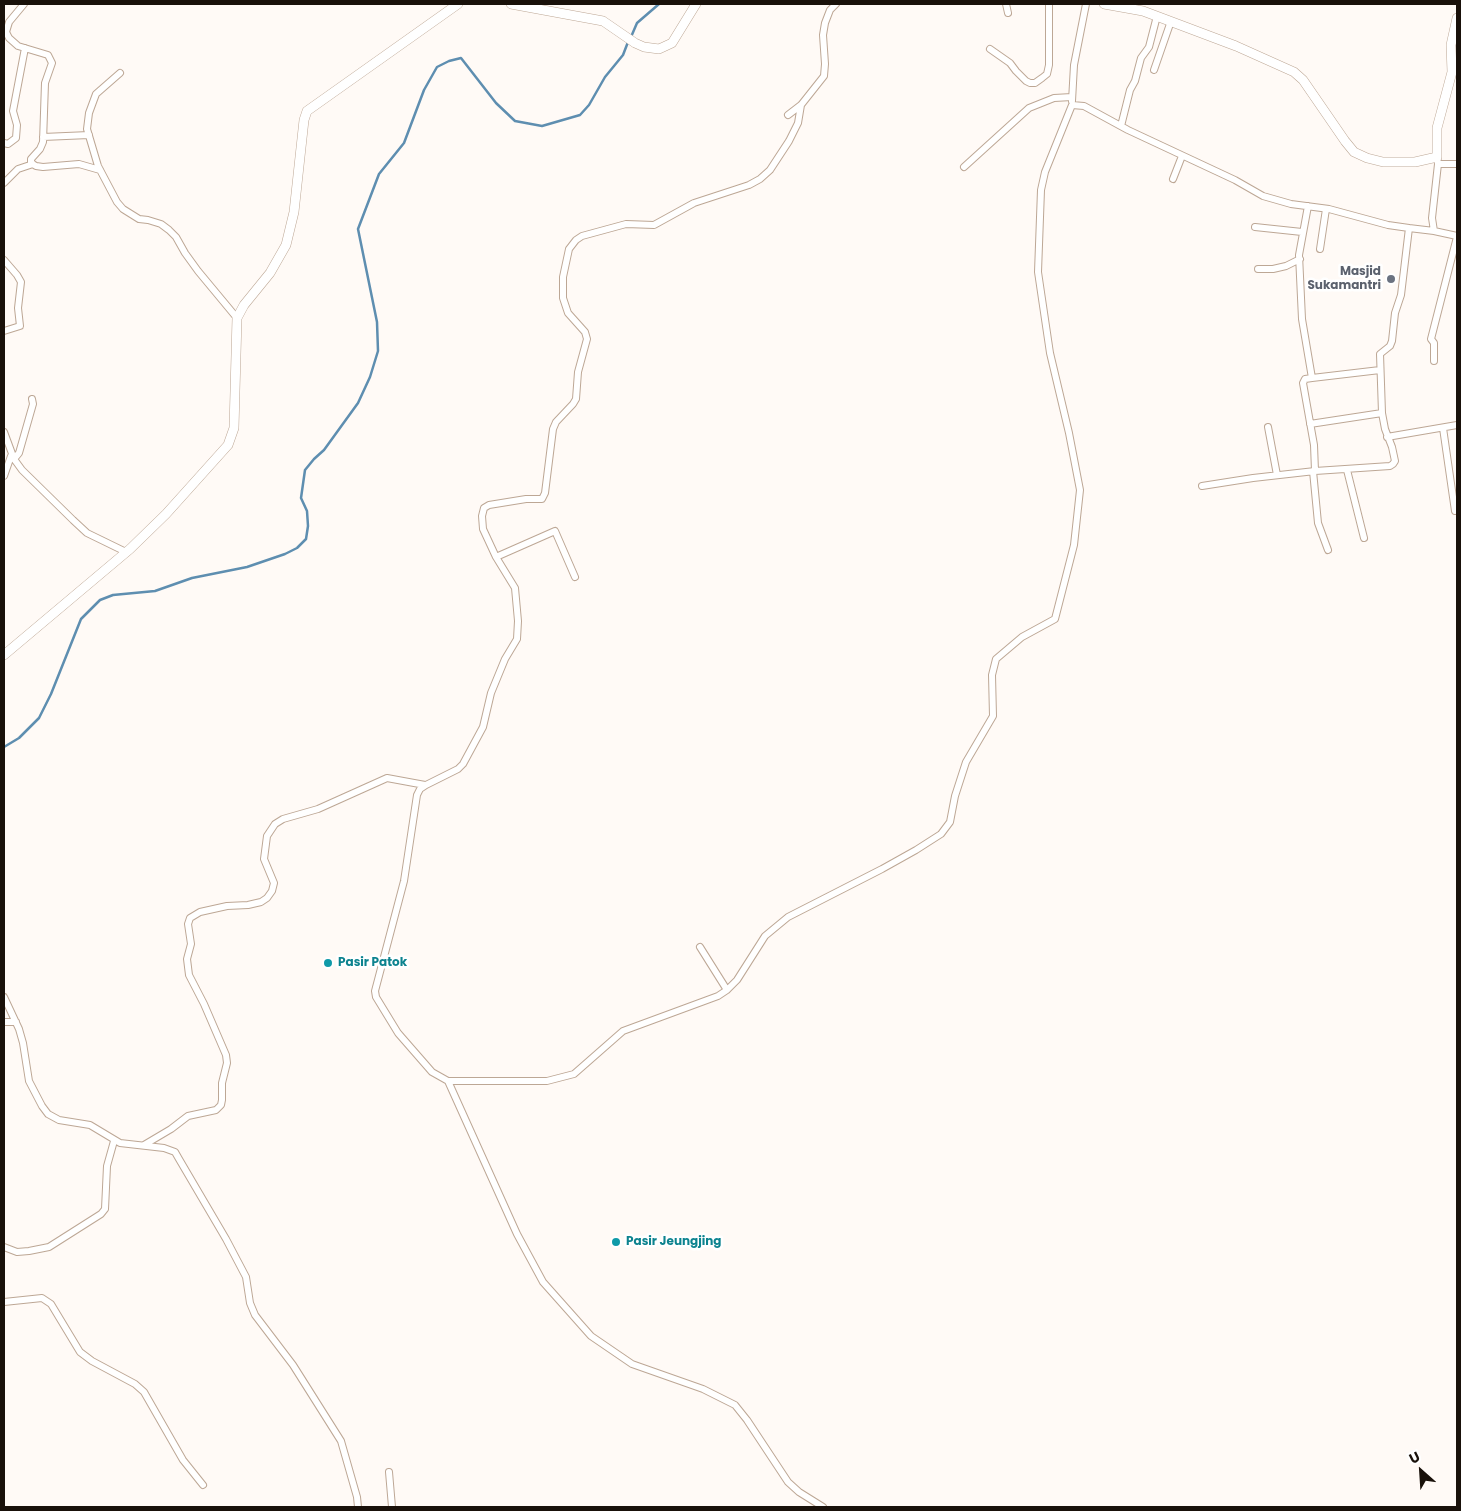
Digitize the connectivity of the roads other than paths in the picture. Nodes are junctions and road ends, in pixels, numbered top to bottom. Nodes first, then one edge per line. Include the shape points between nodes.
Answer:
1 (24, 4) edge
2 (458, 4) edge
3 (510, 4) edge
4 (696, 4) edge
5 (836, 4) edge
6 (1006, 4) edge
7 (1049, 4) edge
8 (1086, 4) edge
9 (1104, 4) edge
10 (1008, 13) dead end
11 (1157, 16) junction
12 (1457, 18) edge
13 (1170, 21) junction
14 (25, 48) junction
15 (990, 49) dead end
16 (1154, 70) dead end
17 (1455, 71) edge
18 (120, 73) dead end
19 (1072, 97) junction
20 (801, 105) junction
21 (1072, 105) junction
22 (788, 116) dead end
23 (1121, 126) junction
24 (89, 135) junction
25 (43, 138) junction
26 (4, 144) edge
27 (1182, 156) junction
28 (1437, 161) junction
29 (32, 164) junction
30 (1457, 164) edge
31 (964, 167) dead end
32 (100, 170) junction
33 (1172, 179) dead end
34 (4, 183) edge
35 (1308, 206) junction
36 (1326, 209) junction
37 (1255, 227) dead end
38 (1409, 228) junction
39 (1434, 230) junction
40 (1302, 232) junction
41 (1457, 236) edge
42 (1320, 249) dead end
43 (1300, 259) junction
44 (4, 260) edge
45 (1258, 269) dead end
46 (237, 318) junction
47 (4, 331) edge
48 (1434, 361) dead end
49 (1380, 370) junction
50 (1312, 378) junction
51 (32, 399) dead end
52 (1382, 413) junction
53 (1310, 424) junction
54 (1457, 425) edge
55 (1268, 427) dead end
56 (1443, 428) junction
57 (4, 432) edge
58 (1387, 437) junction
59 (12, 457) junction
60 (1347, 470) junction
61 (1314, 471) junction
62 (1277, 475) junction
63 (4, 476) edge
64 (1202, 486) dead end
65 (1455, 511) dead end
66 (1364, 538) dead end
67 (1328, 550) dead end
68 (126, 552) junction
69 (496, 557) junction
70 (575, 577) dead end
71 (4, 654) edge
72 (426, 785) junction
73 (700, 947) dead end
74 (727, 990) junction
75 (4, 997) edge
76 (4, 1022) edge
77 (16, 1022) junction
78 (448, 1081) junction
79 (114, 1141) junction
80 (144, 1146) junction
81 (4, 1247) edge
82 (4, 1302) edge
83 (389, 1472) dead end
84 (203, 1485) dead end
85 (358, 1507) edge
86 (392, 1507) edge
87 (823, 1507) edge

1 - 14 street via 9,22 6,32 12,43
2 - 46 street via 307,111 294,212 286,245
3 - 4 street via 602,21 635,43 659,49 672,43
5 - 20 street via 825,23 824,76
6 - 10 street
7 - 15 street via 1049,65 1047,74 1042,78 1035,83 1026,81 1010,63
8 - 19 street via 1074,65
9 - 11 street
11 - 13 street
11 - 23 street via 1149,47 1141,58 1130,90
12 - 17 street via 1451,45
13 - 16 street
13 - 28 street via 1294,72 1354,152 1384,162
14 - 25 street via 48,55 52,63 45,83
14 - 26 street via 14,111 16,138
17 - 28 street via 1437,128
18 - 24 street via 100,90 93,101 88,113
19 - 21 street
19 - 31 street via 1054,98 1029,108
20 - 22 street
20 - 69 street via 790,141 760,179 694,203 654,225 618,225 582,236 572,245 563,277 563,298 568,313 585,332 587,339 578,372 576,399 553,429 542,499 498,503 484,508 483,530
21 - 23 street via 1084,106
21 - 74 street via 1041,190 1038,272 1050,353 1080,490 1074,545 1058,614 1055,619 1022,637 996,659 992,676 993,716 966,762 950,822 941,834 788,918 765,936
23 - 27 street
24 - 25 street
24 - 32 street
25 - 29 street via 42,146 31,158
27 - 33 street
27 - 35 street via 1263,196
28 - 30 street
28 - 39 street via 1432,218
29 - 32 street via 52,167 74,164
29 - 34 street via 18,169
32 - 46 street via 123,209 139,219 161,224 176,237 198,271
35 - 36 street
35 - 40 street
36 - 38 street
36 - 42 street
37 - 40 street
38 - 39 street
38 - 49 street via 1392,342 1380,354
39 - 41 street
40 - 43 street
41 - 48 street via 1431,339
43 - 45 street via 1273,270
43 - 50 street via 1302,319
44 - 47 street via 21,282 20,326
46 - 68 street via 234,428 228,445 166,514
49 - 50 street
49 - 52 street
50 - 53 street via 1305,378 1303,382
51 - 59 street via 19,453
52 - 53 street
52 - 58 street
53 - 61 street
54 - 56 street
55 - 62 street
56 - 58 street
56 - 65 street
57 - 59 street
58 - 60 street via 1395,461 1393,464
59 - 63 street
59 - 68 street via 87,533
60 - 61 street
60 - 66 street
61 - 62 street
61 - 67 street via 1319,528
62 - 64 street
68 - 71 street
69 - 70 street via 555,531
69 - 72 street via 514,588 518,639 505,659 491,693 484,727 463,764
72 - 78 street via 417,795 404,881 375,991 398,1033 432,1072
72 - 80 street via 387,778 318,808 283,819 267,836 264,859 274,883 267,898 248,905 200,912 190,918 189,975 226,1054 221,1105 216,1110 188,1116
73 - 74 street
74 - 78 street via 623,1031 574,1074 547,1080
75 - 77 street
76 - 77 street
77 - 79 street via 24,1042 29,1081 44,1110 59,1120 90,1125
78 - 87 street via 517,1234 543,1282 592,1336 632,1364 704,1388 735,1405 788,1482
79 - 80 street
79 - 81 street via 107,1166 105,1209 101,1214 49,1247 17,1252
80 - 85 street via 175,1152 226,1238 246,1277 255,1315 294,1365 341,1441
82 - 84 street via 42,1298 51,1304 80,1352 136,1384 144,1392 183,1460
83 - 86 street

